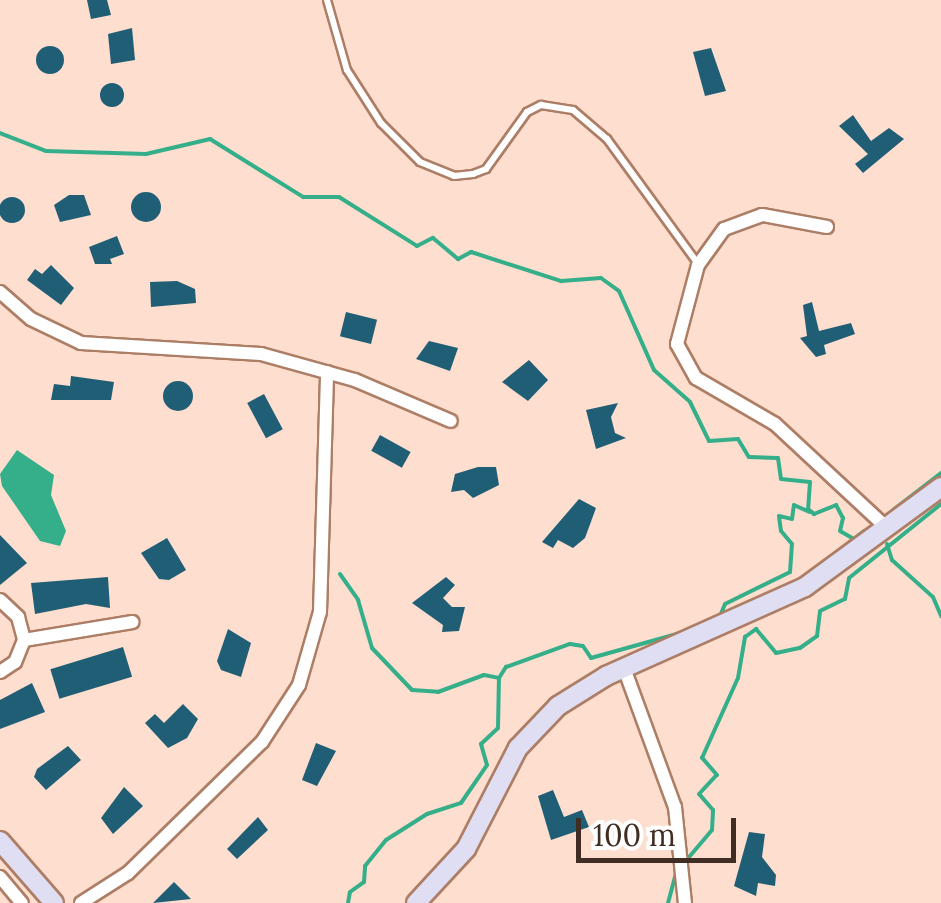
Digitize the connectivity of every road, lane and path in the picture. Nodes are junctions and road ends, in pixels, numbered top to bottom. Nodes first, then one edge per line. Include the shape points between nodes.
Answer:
1 (327, 0) edge
2 (828, 228) dead end
3 (698, 266) junction
4 (0, 292) edge
5 (327, 372) junction
6 (452, 421) dead end
7 (941, 486) edge
8 (887, 528) junction
9 (0, 600) edge
10 (133, 622) dead end
11 (24, 640) junction
12 (624, 668) junction
13 (0, 672) edge
14 (0, 840) edge
15 (0, 877) edge
16 (22, 903) edge
17 (54, 903) edge
18 (81, 903) edge
19 (416, 903) edge
20 (685, 903) edge

1 - 3 lane via 346,70 380,123 420,162 454,176 474,174 486,169 527,112 541,105 573,110 607,139
2 - 3 street via 748,216 724,229
3 - 8 street via 677,328 688,368 794,439
4 - 5 street via 31,319 81,343 230,349
5 - 6 street
5 - 18 street via 320,612 299,685 262,742 128,873
7 - 8 main road
8 - 12 main road via 780,601
9 - 11 street via 18,617
10 - 11 street
11 - 13 street via 14,662
12 - 19 main road via 537,726 466,849
12 - 20 street via 651,727 684,854
14 - 17 main road
15 - 16 street

